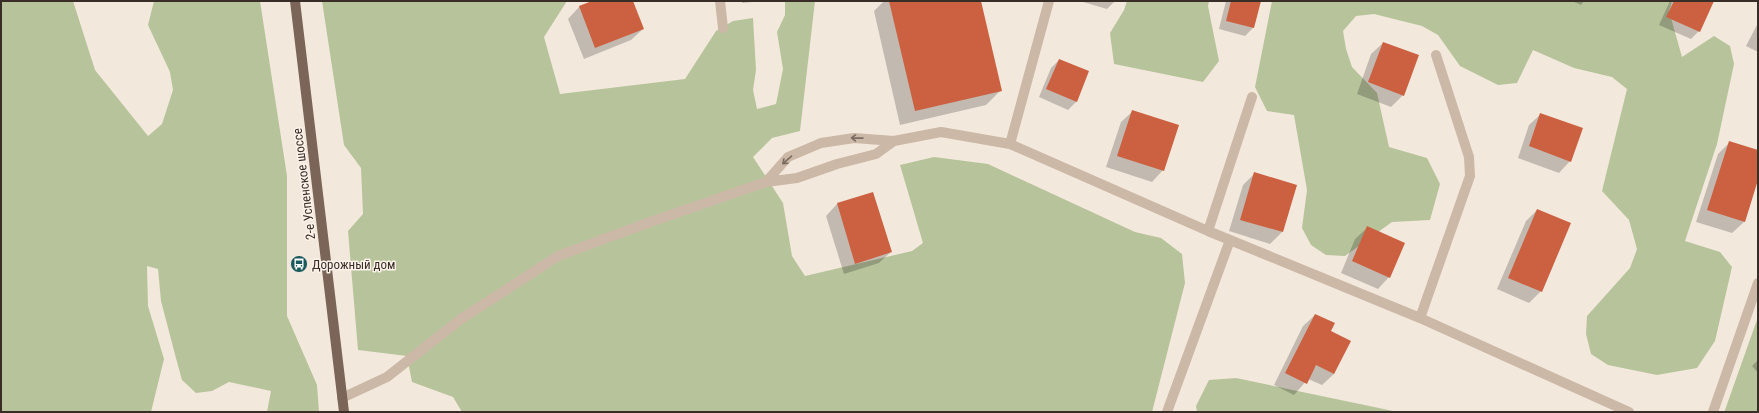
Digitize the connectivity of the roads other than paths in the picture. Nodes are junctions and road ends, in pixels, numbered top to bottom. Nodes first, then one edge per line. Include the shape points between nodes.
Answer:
1 (295, 1) edge
2 (720, 1) edge
3 (1049, 1) edge
4 (722, 28) dead end
5 (1436, 55) dead end
6 (1252, 97) dead end
7 (894, 141) junction
8 (1010, 144) junction
9 (766, 182) junction
10 (1208, 231) junction
11 (1230, 240) junction
12 (1758, 283) edge
13 (1420, 318) junction
14 (342, 398) junction
15 (344, 412) edge
16 (1167, 412) edge
17 (1629, 412) edge
18 (1713, 412) edge

1 - 14 main road, 2-е Успенское шоссе
2 - 4 street
3 - 8 street
5 - 13 street via 1469,157 1470,176
6 - 10 street
7 - 8 street via 941,132
7 - 9 street via 876,154 797,178
7 -> 9 street via 854,138 821,143 788,157
8 - 10 street
9 - 14 street via 558,256 461,319 387,377
10 - 11 street
11 - 13 street
11 - 16 street
12 - 18 street
13 - 17 street
14 - 15 main road, 2-е Успенское шоссе

